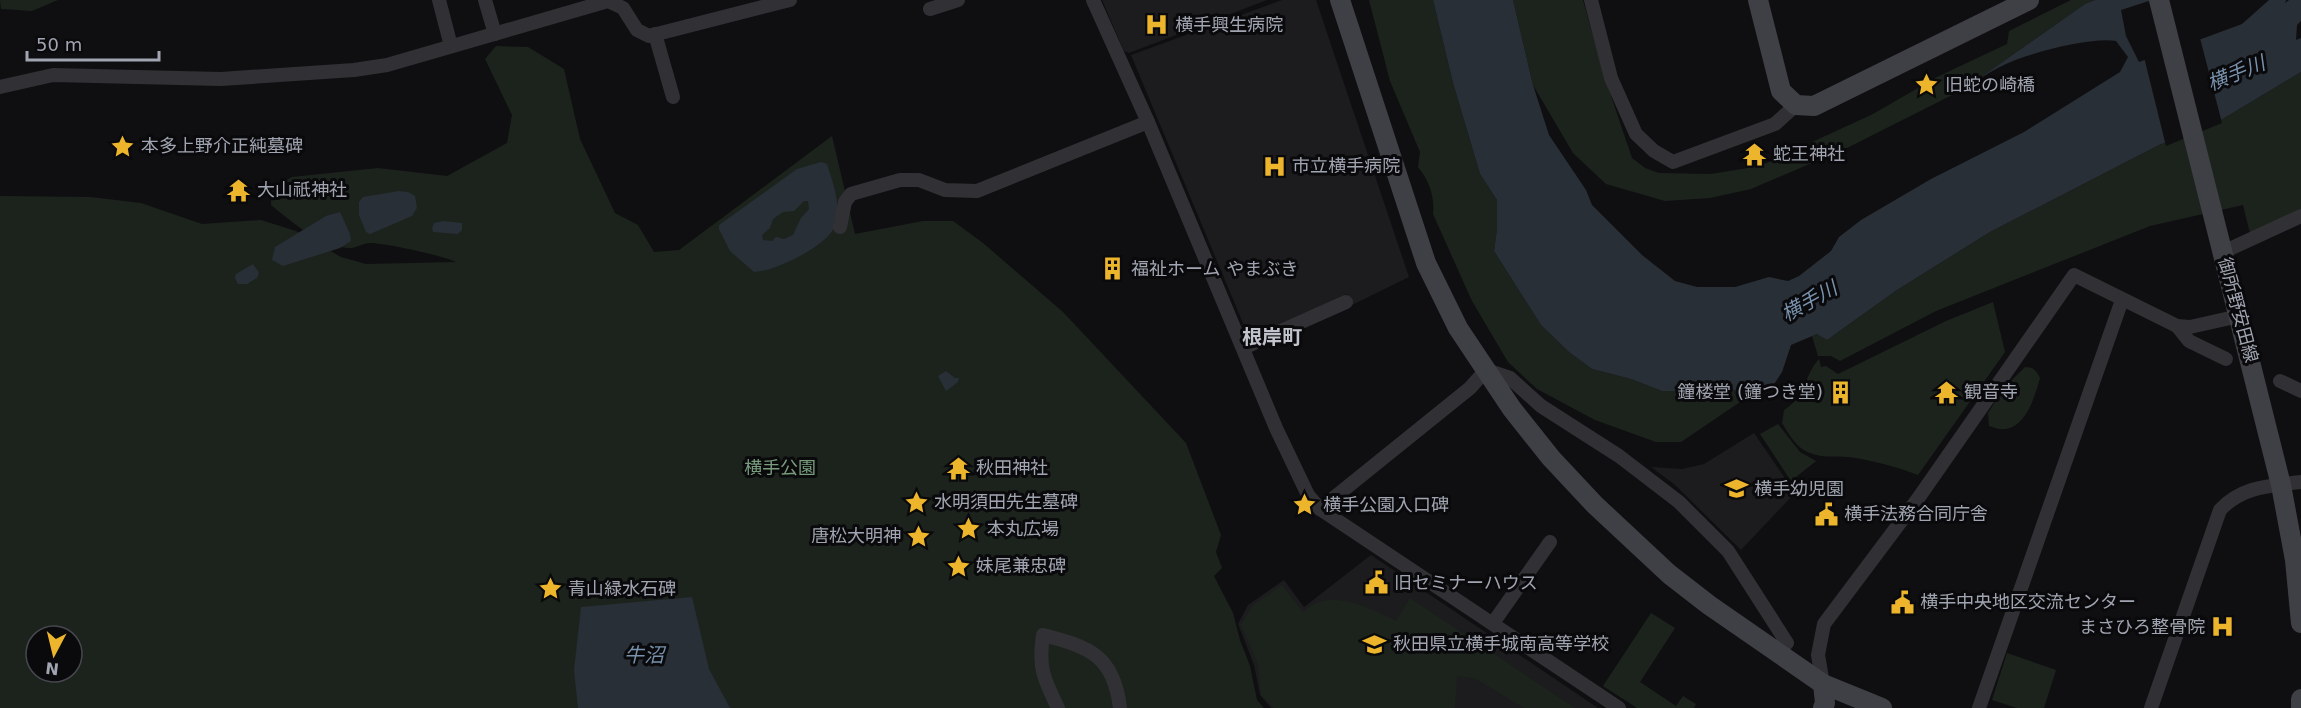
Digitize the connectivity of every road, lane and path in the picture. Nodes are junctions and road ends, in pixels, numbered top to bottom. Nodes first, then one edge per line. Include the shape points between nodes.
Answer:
1 (439, 0) edge
2 (485, 0) edge
3 (790, 0) edge
4 (958, 0) edge
5 (1092, 0) edge
6 (1340, 0) edge
7 (1591, 0) edge
8 (1758, 0) edge
9 (2029, 0) edge
10 (2159, 0) edge
11 (930, 9) dead end
12 (495, 34) junction
13 (655, 34) junction
14 (451, 46) junction
15 (0, 87) edge
16 (673, 97) dead end
17 (1796, 105) junction
18 (1148, 122) junction
19 (2301, 216) edge
20 (840, 227) dead end
21 (2223, 252) junction
22 (2122, 300) junction
23 (1346, 302) dead end
24 (2239, 316) junction
25 (2177, 326) junction
26 (1243, 348) junction
27 (2226, 359) dead end
28 (1486, 370) junction
29 (2280, 381) dead end
30 (2301, 391) edge
31 (2291, 483) edge
32 (1320, 509) junction
33 (1550, 542) dead end
34 (1493, 623) junction
35 (2301, 623) edge
36 (1787, 643) dead end
37 (1822, 684) junction
38 (2301, 699) edge
39 (1058, 708) edge
40 (1120, 708) edge
41 (1619, 708) edge
42 (1823, 708) edge
43 (1881, 708) edge
44 (1979, 708) edge
45 (2151, 708) edge
46 (2301, 708) edge

1 - 14 street
2 - 12 street
3 - 13 street
4 - 11 street
5 - 18 street
6 - 28 main road via 1426,263 1446,308
7 - 17 street via 1611,78 1636,134 1673,162 1775,124
8 - 17 main road via 1781,91
9 - 17 main road via 1814,106
10 - 21 main road, 御所野安田線
12 - 13 street via 608,2 622,8 637,30 649,36
12 - 14 street
13 - 16 street
14 - 15 street via 387,65 354,70 221,79 53,75
18 - 20 street via 977,191 945,190 919,180 900,180 851,194 845,202
18 - 26 street
19 - 21 street
21 - 24 main road, 御所野安田線
22 - 25 street
22 - 37 street via 2074,275 1917,500 1829,615 1819,641
22 - 44 street
23 - 26 street
24 - 25 street via 2190,327
24 - 31 main road, 御所野安田線
25 - 27 street via 2189,341
26 - 32 street via 1308,495
28 - 32 street via 1470,388
28 - 36 street via 1510,378 1541,406 1679,502 1728,551
28 - 37 main road via 1551,458 1635,544 1709,605
29 - 30 street
31 - 35 main road, 御所野安田線
31 - 45 street via 2245,492 2230,499 2220,510
32 - 34 street
33 - 34 street
34 - 41 street
37 - 42 main road via 1826,703
37 - 43 main road
38 - 46 main road
39 - 40 street via 1043,677 1043,634 1069,641 1099,657 1114,678

